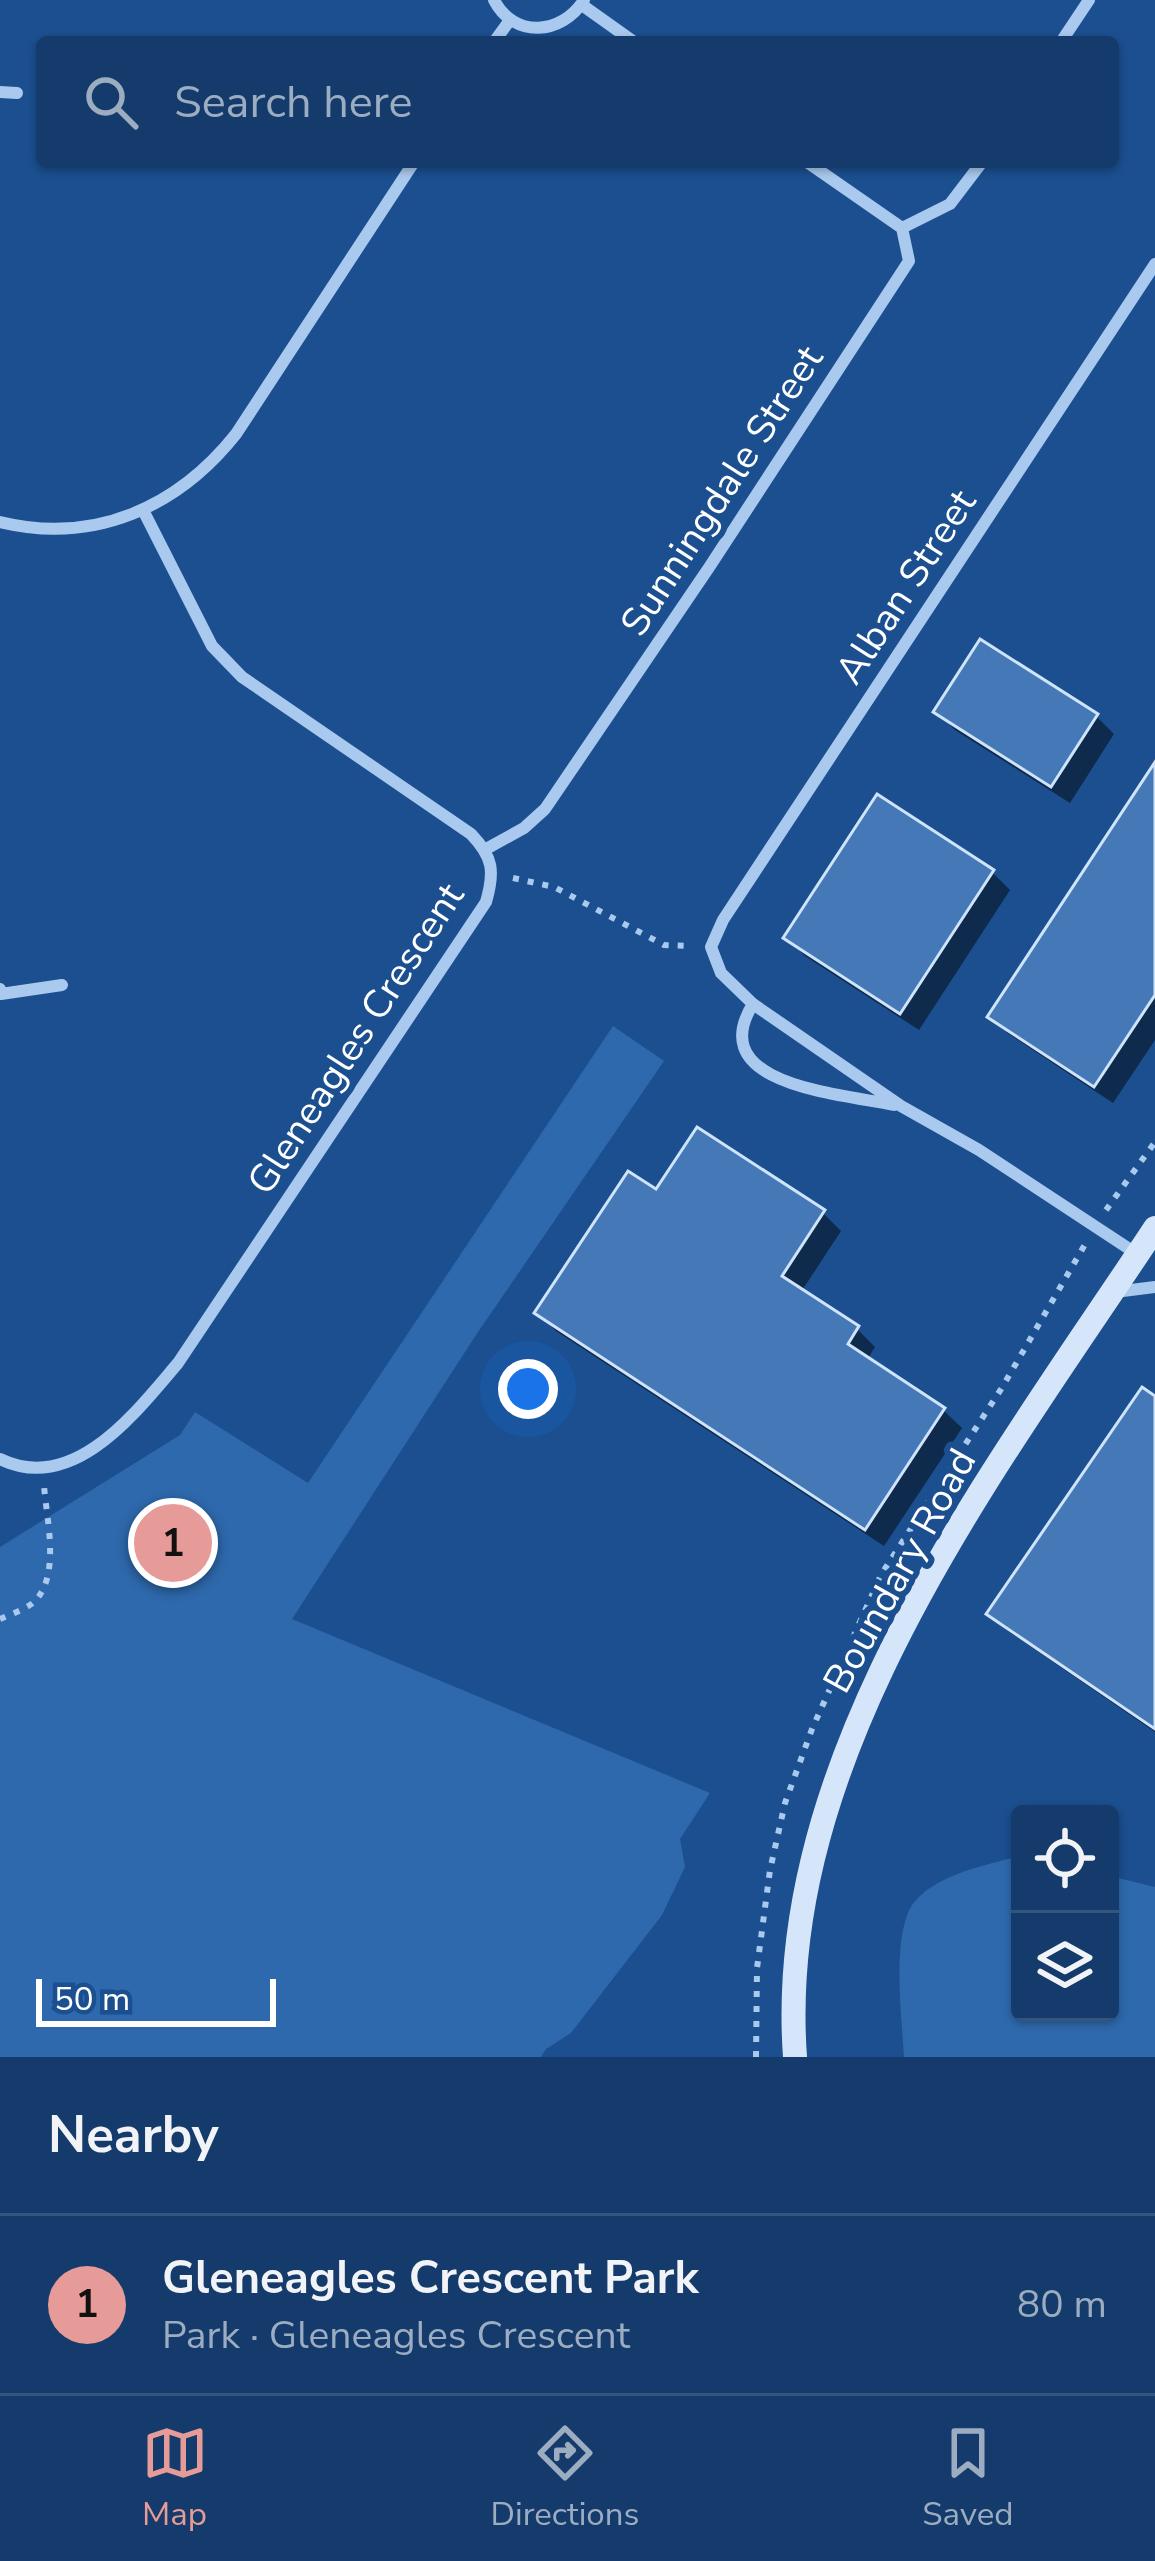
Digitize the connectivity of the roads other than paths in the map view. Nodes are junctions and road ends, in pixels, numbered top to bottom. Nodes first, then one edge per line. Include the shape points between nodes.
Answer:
1 (494, 0) edge
2 (1089, 0) edge
3 (583, 3) edge
4 (510, 20) junction
5 (498, 36) edge
6 (626, 36) edge
7 (1065, 36) edge
8 (0, 92) edge
9 (17, 93) dead end
10 (410, 168) edge
11 (816, 168) edge
12 (977, 168) edge
13 (902, 228) junction
14 (1155, 264) edge
15 (144, 512) junction
16 (0, 522) edge
17 (486, 849) junction
18 (62, 985) dead end
19 (0, 993) edge
20 (753, 1004) junction
21 (901, 1106) junction
22 (1155, 1228) edge
23 (1137, 1255) junction
24 (1155, 1287) edge
25 (1113, 1292) junction
26 (0, 1460) edge
27 (795, 2057) edge

1 - 4 street
2 - 7 street
3 - 4 street via 557,26
3 - 6 street
4 - 5 street
8 - 9 street
10 - 15 street via 236,434 213,463
11 - 13 street
12 - 13 street via 950,204
13 - 17 street, Sunningdale Street via 909,261 710,566 545,809
14 - 20 street, Alban Street via 723,920 710,946 721,973
15 - 16 street via 53,529
15 - 17 street, Gleneagles Crescent via 212,646 242,677
17 - 26 street, Gleneagles Crescent via 494,873 486,902 178,1363 136,1412 70,1462 42,1469
18 - 19 street
20 - 21 street
20 - 21 street via 741,1032 745,1056 762,1071
21 - 23 street
22 - 23 main road, Boundary Road
23 - 25 main road, Boundary Road
24 - 25 street
25 - 27 main road, Boundary Road via 938,1562 860,1711 809,1873 795,1971

